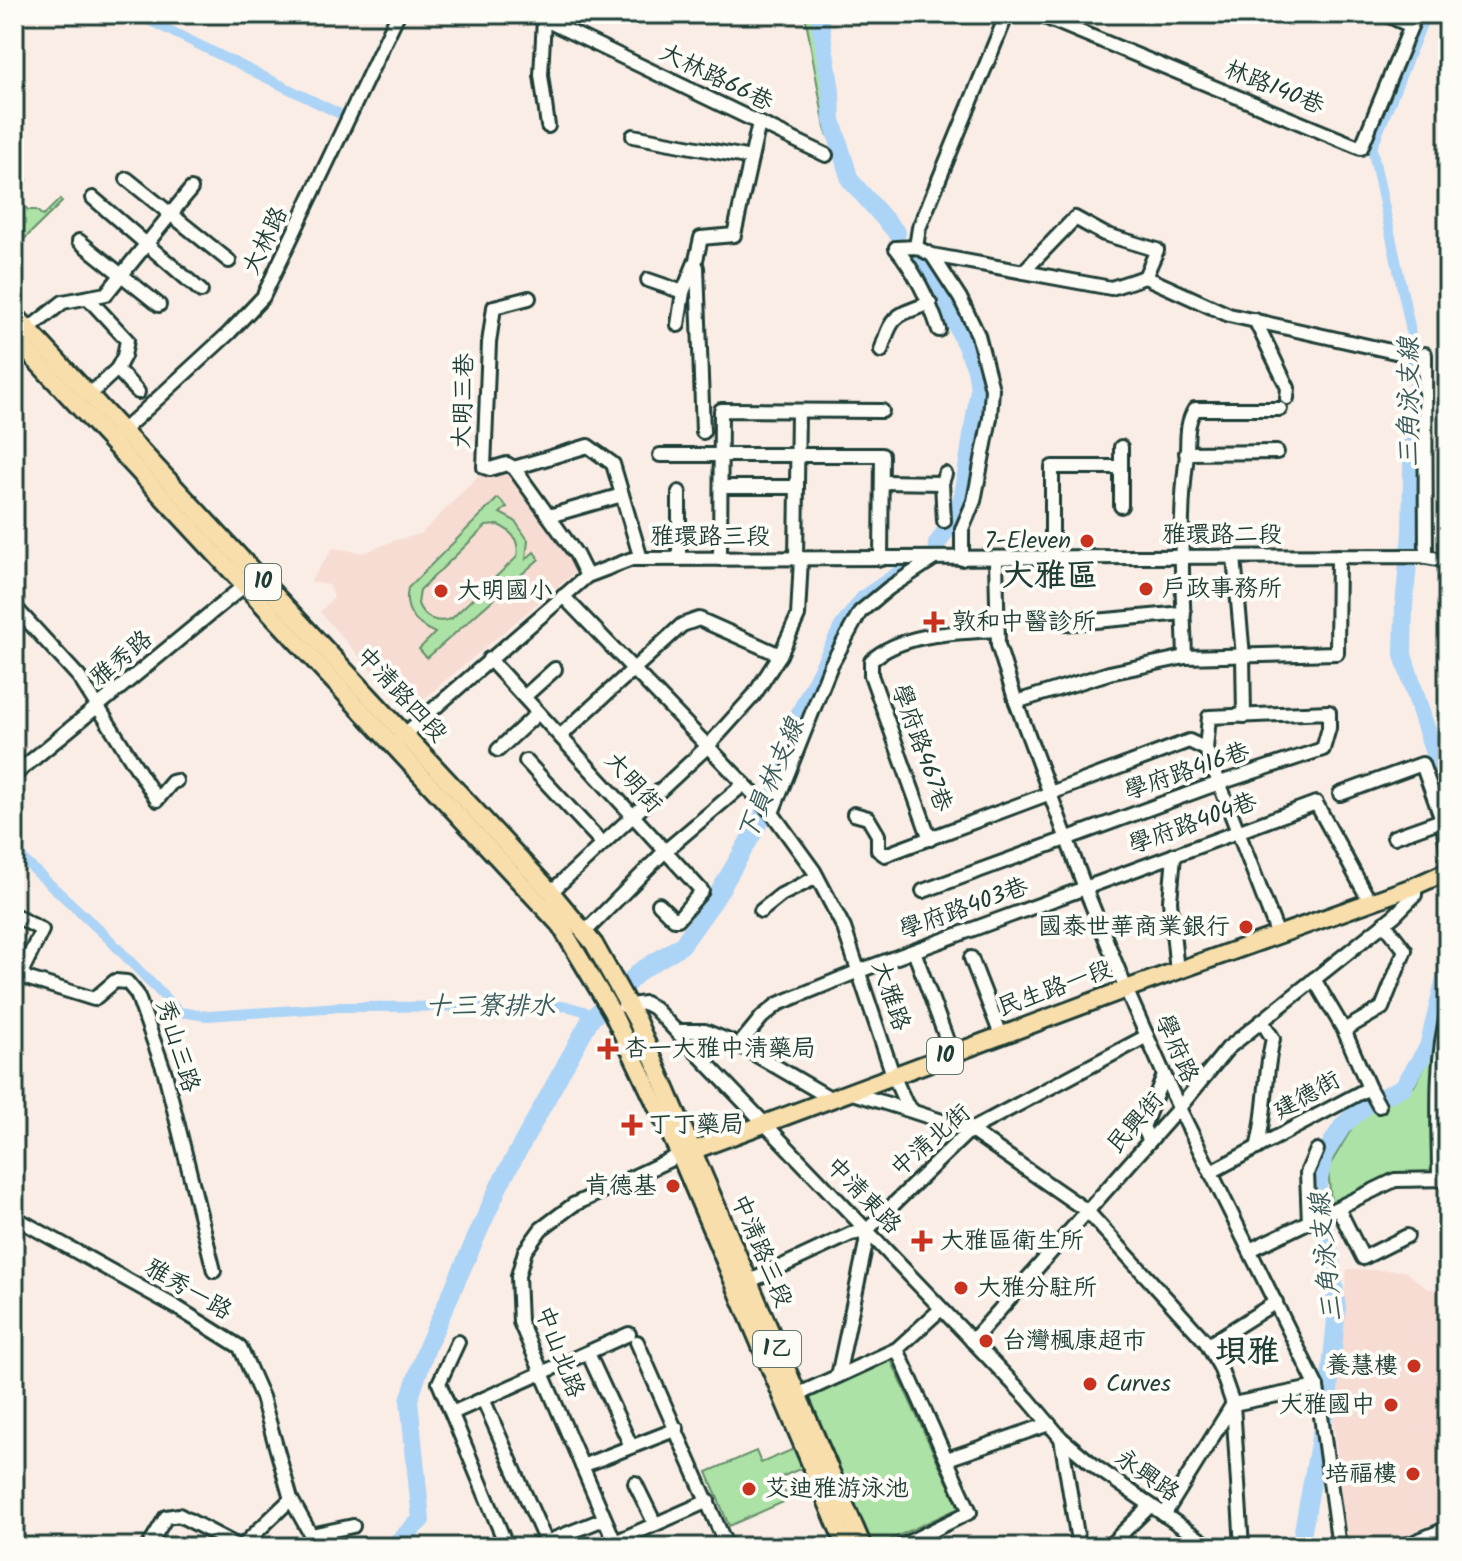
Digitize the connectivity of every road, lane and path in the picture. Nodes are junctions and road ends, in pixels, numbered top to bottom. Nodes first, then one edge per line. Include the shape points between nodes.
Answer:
1 (398, 14) edge
2 (1007, 14) edge
3 (1037, 14) edge
4 (1385, 14) edge
5 (538, 17) edge
6 (1414, 20) edge
7 (759, 123) junction
8 (548, 126) dead end
9 (633, 136) dead end
10 (826, 155) dead end
11 (751, 158) junction
12 (127, 179) dead end
13 (191, 189) dead end
14 (93, 198) dead end
15 (170, 214) junction
16 (79, 241) dead end
17 (146, 244) junction
18 (916, 247) junction
19 (932, 255) junction
20 (696, 260) junction
21 (229, 261) dead end
22 (1023, 272) junction
23 (121, 275) junction
24 (1145, 277) junction
25 (648, 280) dead end
26 (201, 291) dead end
27 (683, 292) junction
28 (88, 298) junction
29 (529, 298) dead end
30 (930, 303) junction
31 (159, 305) dead end
32 (14, 314) edge
33 (1255, 320) junction
34 (678, 325) dead end
35 (939, 330) dead end
36 (18, 336) edge
37 (881, 351) dead end
38 (1404, 354) dead end
39 (1425, 354) dead end
40 (117, 369) junction
41 (138, 392) dead end
42 (89, 395) junction
43 (798, 411) junction
44 (882, 411) dead end
45 (703, 432) dead end
46 (117, 436) junction
47 (1121, 447) dead end
48 (1277, 452) dead end
49 (1186, 453) junction
50 (660, 455) dead end
51 (721, 455) junction
52 (798, 455) junction
53 (1121, 467) junction
54 (514, 468) junction
55 (882, 482) junction
56 (721, 487) junction
57 (797, 487) junction
58 (679, 492) dead end
59 (622, 495) junction
60 (1121, 506) dead end
61 (549, 516) junction
62 (944, 521) dead end
63 (1338, 556) junction
64 (1423, 556) junction
65 (1182, 557) junction
66 (1234, 557) junction
67 (641, 559) junction
68 (679, 559) junction
69 (720, 559) junction
70 (799, 559) junction
71 (888, 559) junction
72 (933, 559) junction
73 (962, 559) junction
74 (996, 559) junction
75 (1052, 559) junction
76 (1448, 561) edge
77 (587, 576) junction
78 (251, 580) junction
79 (563, 596) junction
80 (14, 606) edge
81 (1184, 613) junction
82 (1062, 624) dead end
83 (997, 630) junction
84 (780, 655) junction
85 (1243, 656) junction
86 (1185, 657) junction
87 (489, 659) junction
88 (555, 669) dead end
89 (634, 669) junction
90 (524, 697) junction
91 (1016, 702) junction
92 (99, 707) junction
93 (538, 713) junction
94 (1244, 716) junction
95 (560, 736) junction
96 (399, 739) junction
97 (708, 746) junction
98 (1206, 749) junction
99 (498, 750) dead end
100 (526, 761) dead end
101 (14, 775) edge
102 (176, 781) dead end
103 (1220, 783) junction
104 (744, 784) junction
105 (1340, 794) dead end
106 (1051, 795) junction
107 (772, 813) junction
108 (854, 814) dead end
109 (632, 815) junction
110 (1442, 820) junction
111 (1238, 831) junction
112 (1394, 837) dead end
113 (1067, 838) junction
114 (930, 839) junction
115 (602, 843) junction
116 (665, 851) junction
117 (1448, 853) edge
118 (1174, 855) junction
119 (1448, 871) edge
120 (817, 877) junction
121 (1415, 886) junction
122 (1085, 888) junction
123 (923, 891) dead end
124 (551, 892) junction
125 (1370, 902) junction
126 (659, 904) dead end
127 (761, 911) dead end
128 (14, 915) edge
129 (1384, 923) junction
130 (585, 932) junction
131 (1278, 935) junction
132 (914, 951) junction
133 (971, 958) dead end
134 (859, 971) junction
135 (1177, 972) junction
136 (1314, 979) junction
137 (1126, 989) junction
138 (614, 1004) junction
139 (1448, 1011) edge
140 (1262, 1021) junction
141 (1344, 1030) junction
142 (676, 1031) junction
143 (1001, 1035) junction
144 (1147, 1036) junction
145 (1444, 1039) edge
146 (739, 1045) junction
147 (952, 1054) junction
148 (893, 1075) junction
149 (1164, 1075) junction
150 (1443, 1079) edge
151 (1369, 1088) junction
152 (849, 1092) junction
153 (830, 1098) junction
154 (1379, 1106) dead end
155 (1179, 1108) junction
156 (914, 1112) junction
157 (763, 1123) junction
158 (970, 1130) junction
159 (1150, 1141) junction
160 (1257, 1148) junction
161 (1317, 1150) dead end
162 (686, 1153) junction
163 (1211, 1172) junction
164 (1443, 1180) edge
165 (1336, 1209) junction
166 (1087, 1211) junction
167 (14, 1217) edge
168 (1311, 1221) junction
169 (866, 1231) junction
170 (1407, 1236) dead end
171 (1250, 1250) junction
172 (214, 1271) dead end
173 (748, 1282) junction
174 (1276, 1302) junction
175 (941, 1309) junction
176 (972, 1341) junction
177 (458, 1342) dead end
178 (1208, 1345) junction
179 (897, 1349) junction
180 (588, 1353) junction
181 (542, 1374) junction
182 (838, 1376) junction
183 (1317, 1387) junction
184 (797, 1395) junction
185 (483, 1399) junction
186 (1233, 1404) junction
187 (452, 1413) junction
188 (1049, 1424) junction
189 (677, 1429) junction
190 (1061, 1438) junction
191 (631, 1446) junction
192 (947, 1459) junction
193 (582, 1466) junction
194 (635, 1483) dead end
195 (291, 1499) junction
196 (708, 1501) junction
197 (1150, 1506) junction
198 (1164, 1515) junction
199 (604, 1519) junction
200 (655, 1524) junction
201 (353, 1526) dead end
202 (1448, 1528) edge
203 (616, 1544) edge
204 (540, 1545) edge
205 (148, 1547) edge
206 (241, 1547) edge
207 (507, 1547) edge
208 (727, 1547) edge
209 (846, 1547) edge
210 (863, 1547) edge
211 (899, 1547) edge
212 (1079, 1547) edge
213 (1108, 1547) edge
214 (1211, 1547) edge
215 (1242, 1547) edge
216 (1339, 1547) edge
217 (1402, 1547) edge

1 - 46 street, 大林路 via 263,297
2 - 18 street via 919,228
3 - 6 street, 林路140巷 via 1361,148
4 - 6 street
5 - 7 street, 大林路66巷
5 - 8 street, 大林路66巷
7 - 10 street, 大林路66巷
7 - 11 street
9 - 11 street
11 - 20 street via 734,235 701,238
12 - 15 street
13 - 15 street
14 - 17 street
15 - 17 street
15 - 21 street
16 - 23 street
17 - 23 street
17 - 26 street
18 - 19 street
18 - 30 street via 896,248
19 - 22 street
19 - 73 street via 978,335 992,389 974,501 962,529
20 - 27 street
20 - 45 street
22 - 24 street via 1111,288
22 - 24 street via 1075,218 1104,234 1157,250
23 - 28 street via 106,294
23 - 31 street
24 - 33 street via 1215,310
25 - 27 street
27 - 34 street
28 - 36 street via 63,302
28 - 40 street via 127,340
29 - 54 street, 大明三巷 via 494,307 489,343 484,467
30 - 35 street
30 - 37 street via 889,323
32 - 36 main road, 中清路四段 / 10
33 - 38 street
33 - 49 street via 1288,388 1283,404 1195,409 1187,421
36 - 42 main road, 中清路四段 / 10
36 - 46 main road, 中清路四段 / 10
39 - 64 street
40 - 41 street
40 - 42 street
42 - 46 main road, 中清路四段 / 10
43 - 44 street
43 - 51 street via 721,410
43 - 52 street
46 - 78 main road, 中清路四段 / 10
47 - 53 street
48 - 49 street
49 - 65 street
50 - 51 street
51 - 52 street
51 - 56 street
52 - 55 street via 882,455
52 - 57 street
53 - 60 street
53 - 75 street via 1052,467
54 - 59 street via 588,446 613,464
54 - 61 street
55 - 62 street via 944,478
55 - 71 street
56 - 57 street
56 - 69 street
57 - 70 street
58 - 68 street
59 - 61 street
59 - 67 street
61 - 77 street
63 - 64 street, 雅環路二段
63 - 66 street, 雅環路二段
63 - 85 street via 1337,653
64 - 76 street, 雅環路二段
65 - 66 street, 雅環路二段
65 - 75 street, 雅環路二段
65 - 81 street
66 - 85 street
67 - 68 street, 雅環路三段
67 - 77 street, 雅環路三段
68 - 69 street, 雅環路三段
69 - 70 street, 雅環路三段
70 - 71 street, 雅環路三段
70 - 84 street via 798,616
71 - 72 street, 雅環路三段
72 - 73 street, 雅環路三段
72 - 107 street via 860,612 831,665
73 - 74 street, 雅環路三段
74 - 75 street, 雅環路二段
74 - 83 street, 學府路
77 - 79 street, 雅環路三段
78 - 92 street, 雅秀路
78 - 96 main road, 中清路四段 / 10
79 - 87 street, 雅環路三段
79 - 89 street, 大雅路
80 - 92 street via 79,677
81 - 82 street
81 - 86 street
83 - 91 street, 學府路
83 - 114 street, 學府路467巷 via 935,633 879,653 871,661 871,675
84 - 89 street via 699,619 682,625
84 - 97 street via 754,695
85 - 86 street
85 - 94 street
86 - 91 street via 1109,673
87 - 90 street, 大明街
87 - 96 street, 雅環路三段
88 - 90 street
89 - 95 street
89 - 97 street, 大雅路
90 - 93 street, 大明街
91 - 106 street, 學府路
92 - 101 street, 雅秀路
92 - 102 street via 157,800
93 - 95 street, 大明街
93 - 99 street
94 - 98 street via 1209,717
94 - 103 street, 學府路416巷 via 1329,712 1329,728 1323,749
95 - 109 street, 大明街
96 - 124 main road, 中清路四段 / 10
96 - 138 main road, 中清路四段 / 10 via 553,917
97 - 104 street, 大雅路
97 - 109 street
98 - 103 street
98 - 106 street via 1189,741
100 - 115 street
103 - 111 street
103 - 113 street, 學府路416巷
104 - 107 street, 大雅路
104 - 116 street
105 - 110 street via 1422,764
106 - 113 street, 學府路
106 - 114 street
107 - 120 street, 大雅路
108 - 114 street via 868,818 878,835 878,850 885,855
109 - 115 street
109 - 116 street, 大明街
110 - 112 street
110 - 117 street
111 - 118 street, 學府路404巷
111 - 125 street, 學府路404巷 via 1316,803
111 - 131 street
113 - 122 street, 學府路
113 - 123 street, 學府路416巷
115 - 124 street
116 - 126 street, 大明街 via 702,891 678,919
116 - 130 street
118 - 122 street, 學府路404巷
118 - 135 street via 1170,901
119 - 121 main road, 民生路一段 / 10
120 - 127 street
120 - 134 street, 大雅路
121 - 125 main road, 民生路一段 / 10
121 - 129 street, 民興街 via 1415,895
122 - 132 street, 學府路403巷
122 - 137 street, 學府路
124 - 130 main road, 中清路四段 / 10
125 - 131 main road, 民生路一段 / 10
128 - 172 street, 秀山三路 via 42,930 22,971 26,978 94,999 115,981 127,982 137,994 165,1073
129 - 136 street, 民興街
129 - 141 street via 1405,950 1382,1008
130 - 138 main road, 中清路四段 / 10 via 613,981
131 - 135 main road, 民生路一段 / 10
132 - 134 street, 學府路403巷
132 - 147 street
133 - 143 street
134 - 146 street, 學府路403巷 via 778,1004
134 - 148 street, 大雅路
135 - 137 main road, 民生路一段 / 10
136 - 140 street, 民興街
136 - 141 street, 建德街
137 - 143 main road, 民生路一段 / 10
137 - 144 street, 學府路
138 - 142 street, 中清東路 via 645,1003
138 - 162 main road, 中清路四段 / 10 via 637,1021
139 - 145 street
140 - 155 street, 民興街 via 1228,1048
140 - 160 street via 1273,1039
141 - 151 street, 建德街
142 - 146 street via 705,1031
142 - 157 street, 中清東路
143 - 147 main road, 民生路一段 / 10
144 - 149 street, 學府路
144 - 158 street, 中清北街
145 - 150 street
146 - 153 street
147 - 148 main road, 民生路一段 / 10
148 - 152 main road, 民生路一段 / 10
148 - 156 street, 大雅路
149 - 155 street, 學府路
149 - 159 street via 1143,1127
150 - 164 street
151 - 154 street
151 - 160 street, 建德街
152 - 153 main road, 民生路一段 / 10
152 - 156 street
153 - 157 main road, 民生路一段 / 10
155 - 159 street, 民興街
155 - 163 street, 學府路
156 - 158 street
157 - 162 main road, 民生路一段 / 10
157 - 169 street, 中清東路
158 - 166 street
158 - 169 street, 中清北街
159 - 166 street, 民興街
160 - 163 street, 建德街
161 - 168 street via 1307,1173
162 - 173 main road, 中清路三段 / 1乙
162 - 181 street, 中山北路 via 573,1205 541,1229 525,1251 518,1276 520,1322
162 - 209 main road, 中清路三段 / 1乙
163 - 171 street, 學府路
164 - 165 street via 1395,1180
165 - 168 street
165 - 170 street via 1363,1258
166 - 176 street, 民興街
166 - 178 street
167 - 195 street, 雅秀一路 via 240,1347 262,1397
168 - 171 street
169 - 173 street, 中清北街
169 - 175 street, 中清東路
169 - 182 street
171 - 174 street, 學府路
173 - 184 main road, 中清路三段 / 1乙
174 - 178 street
174 - 183 street, 學府路
175 - 176 street, 中清東路
175 - 179 street
176 - 188 street, 中清東路
177 - 187 street via 439,1383
178 - 186 street
179 - 182 street
179 - 192 street
180 - 181 street
180 - 189 street via 633,1338
180 - 191 street
181 - 185 street
181 - 193 street, 中山北路
182 - 184 street
183 - 186 street
183 - 216 street, 學府路
184 - 210 main road, 中清路三段 / 1乙
185 - 187 street
185 - 204 street
186 - 198 street
186 - 215 street
187 - 207 street
188 - 190 street, 中清東路
188 - 192 street
189 - 191 street
189 - 196 street
190 - 197 street, 永興路
190 - 212 street
191 - 193 street
192 - 211 street via 970,1512
193 - 199 street, 中山北路
194 - 200 street
195 - 201 street, 雅秀一路 via 311,1535
195 - 206 street
196 - 200 street
196 - 208 street
197 - 198 street, 永興路
197 - 213 street
198 - 214 street, 永興路
199 - 203 street, 中山北路
199 - 204 street
200 - 203 street
202 - 217 street
205 - 206 street via 166,1517 179,1515

